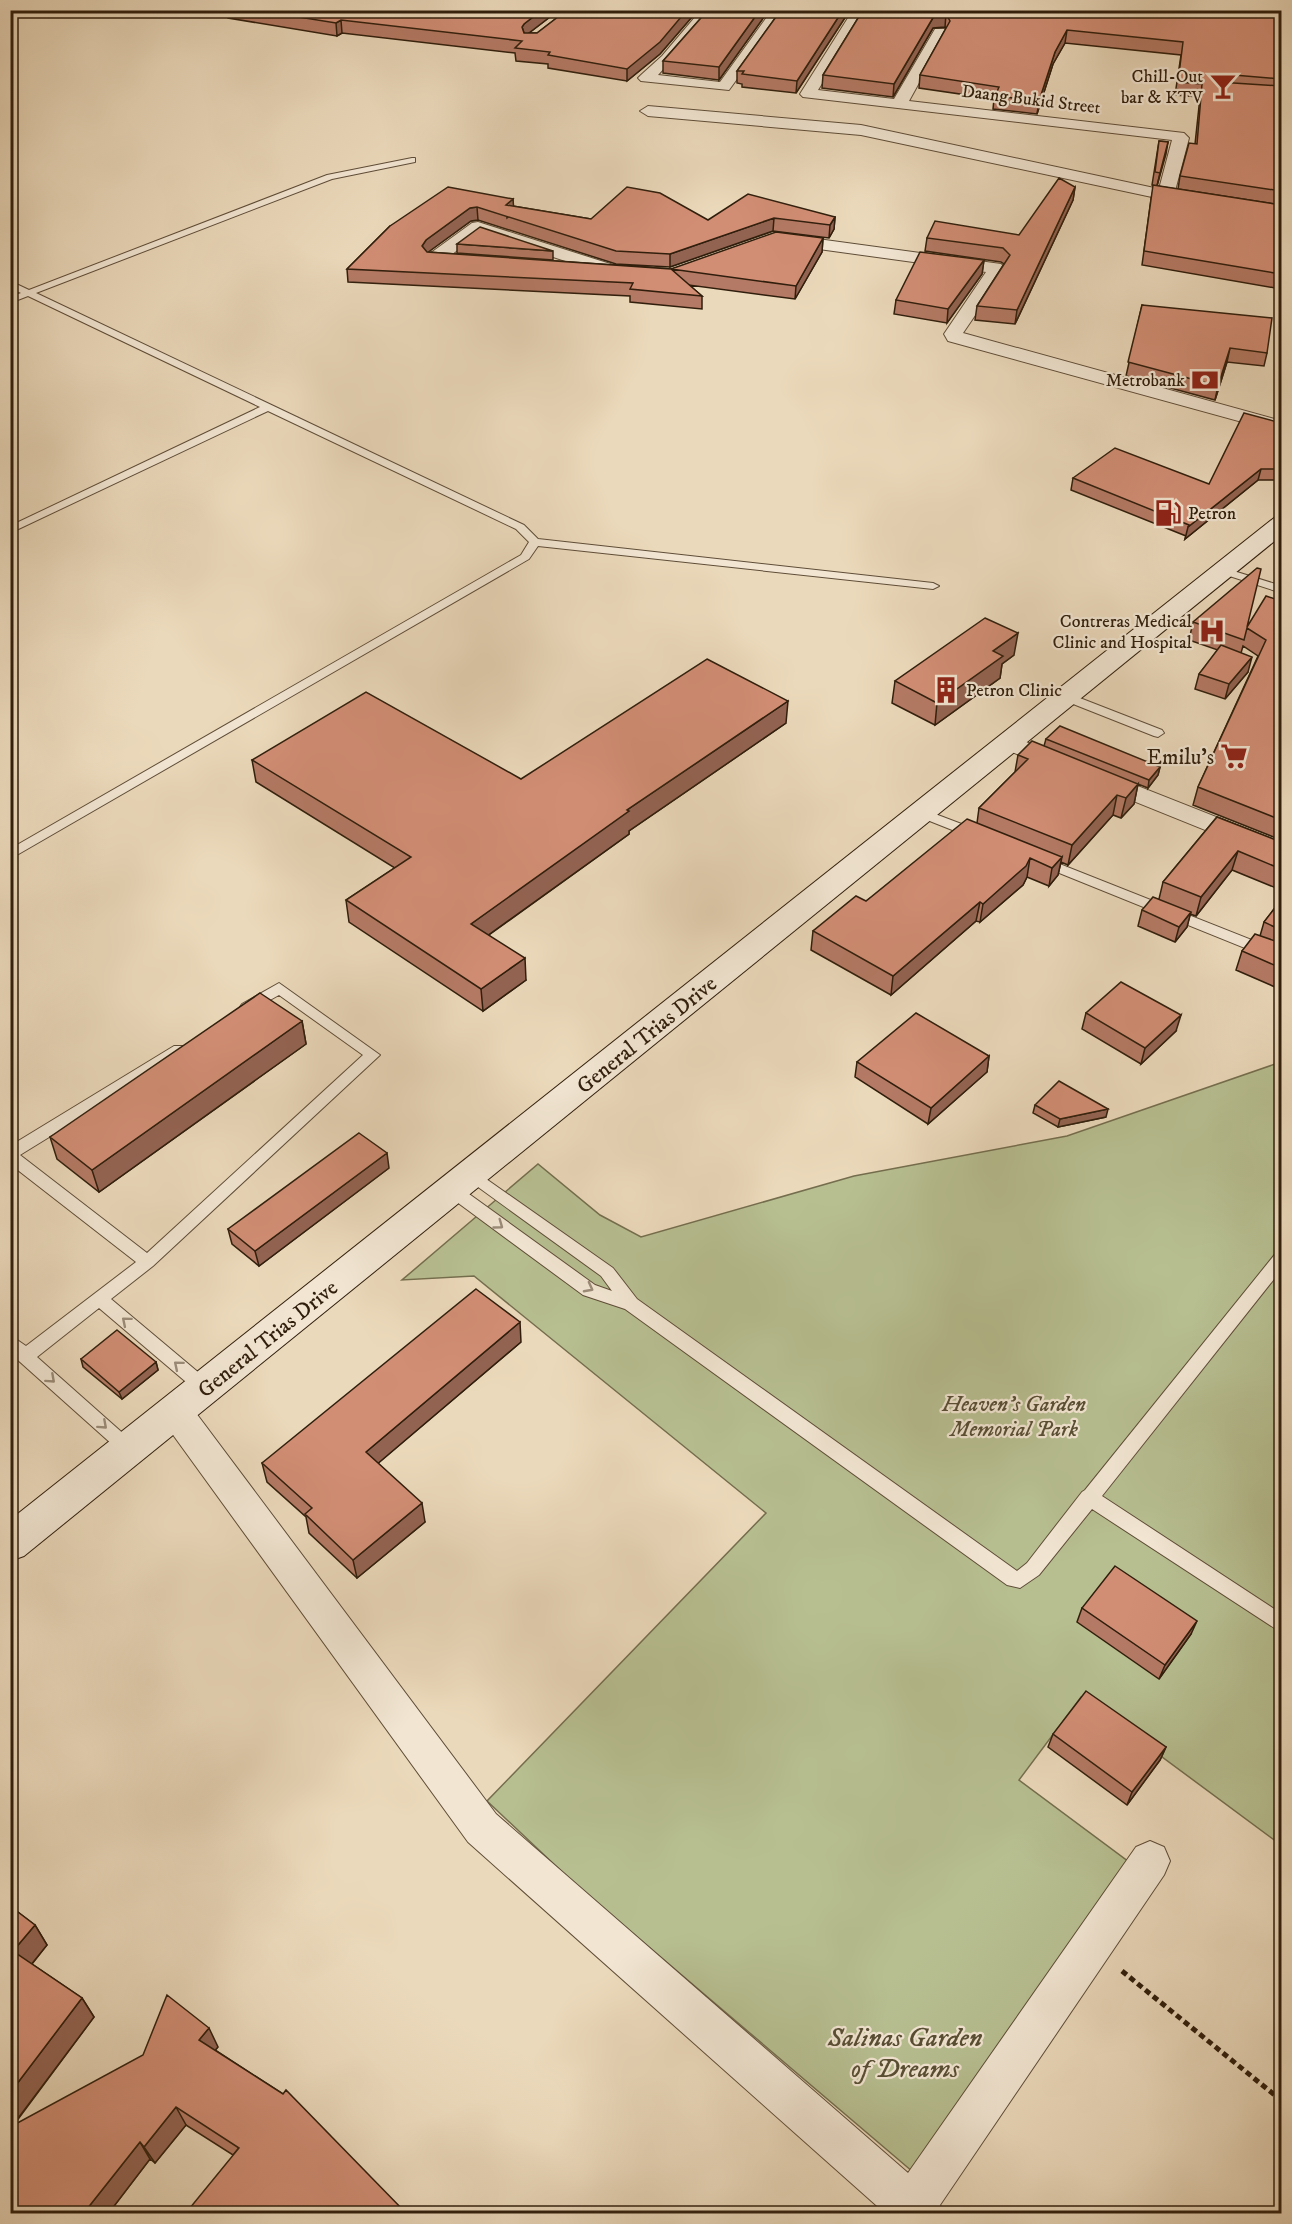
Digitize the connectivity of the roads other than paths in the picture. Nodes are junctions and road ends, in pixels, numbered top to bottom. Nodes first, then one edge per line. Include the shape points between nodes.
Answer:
1 (708, 10) edge
2 (780, 10) edge
3 (860, 10) edge
4 (940, 32) edge
5 (899, 104) junction
6 (648, 111) dead end
7 (412, 160) dead end
8 (1166, 195) junction
9 (1281, 212) edge
10 (767, 239) edge
11 (480, 262) edge
12 (537, 266) edge
13 (617, 272) junction
14 (639, 273) edge
15 (10, 284) edge
16 (27, 293) junction
17 (10, 300) edge
18 (268, 407) junction
19 (1281, 427) edge
20 (1281, 524) edge
21 (10, 530) edge
22 (536, 542) junction
23 (1224, 571) junction
24 (933, 586) dead end
25 (1281, 590) edge
26 (1067, 697) junction
27 (1158, 733) dead end
28 (1011, 743) junction
29 (922, 813) junction
30 (989, 840) edge
31 (1281, 853) edge
32 (10, 855) edge
33 (1032, 857) edge
34 (1281, 958) edge
35 (229, 1018) edge
36 (189, 1043) edge
37 (10, 1154) edge
38 (462, 1183) junction
39 (1281, 1257) edge
40 (147, 1262) junction
41 (100, 1299) junction
42 (631, 1304) junction
43 (10, 1342) edge
44 (26, 1356) junction
45 (190, 1400) junction
46 (129, 1449) junction
47 (1088, 1497) junction
48 (10, 1544) edge
49 (1281, 1625) edge
50 (1150, 1861) dead end
51 (917, 2209) edge

1 - 2 street via 646,78 724,87
3 - 5 street, Daang Bukid Street via 808,94
4 - 5 street
5 - 8 street, Daang Bukid Street via 1178,136 1181,138
6 - 8 street via 861,130
7 - 16 lane via 330,177
8 - 9 street
10 - 19 street via 995,268 952,334 955,337
11 - 13 street via 434,259 478,228
12 - 13 street
13 - 14 street
15 - 16 lane
16 - 17 lane
16 - 18 lane
18 - 21 lane
18 - 22 lane via 520,527
20 - 23 main road, General Trias Drive
22 - 24 lane
22 - 32 lane via 525,557
23 - 25 lane
23 - 26 main road, General Trias Drive
26 - 27 lane
26 - 28 main road, General Trias Drive
28 - 29 main road, General Trias Drive
28 - 31 street
29 - 30 lane
29 - 38 main road, General Trias Drive
33 - 34 lane
35 - 40 lane via 279,988 373,1055
36 - 37 lane
37 - 40 lane
38 - 42 lane via 607,1272
38 -> 42 lane via 589,1290
38 - 45 main road, General Trias Drive
39 - 47 lane
40 - 41 lane
41 - 44 lane
45 -> 41 lane
42 - 47 lane via 1013,1579 1025,1578
43 - 44 lane
44 -> 46 lane
45 - 46 main road, General Trias Drive
45 - 51 street via 482,1828
46 - 48 main road, General Trias Drive
47 - 49 lane
50 - 51 street

